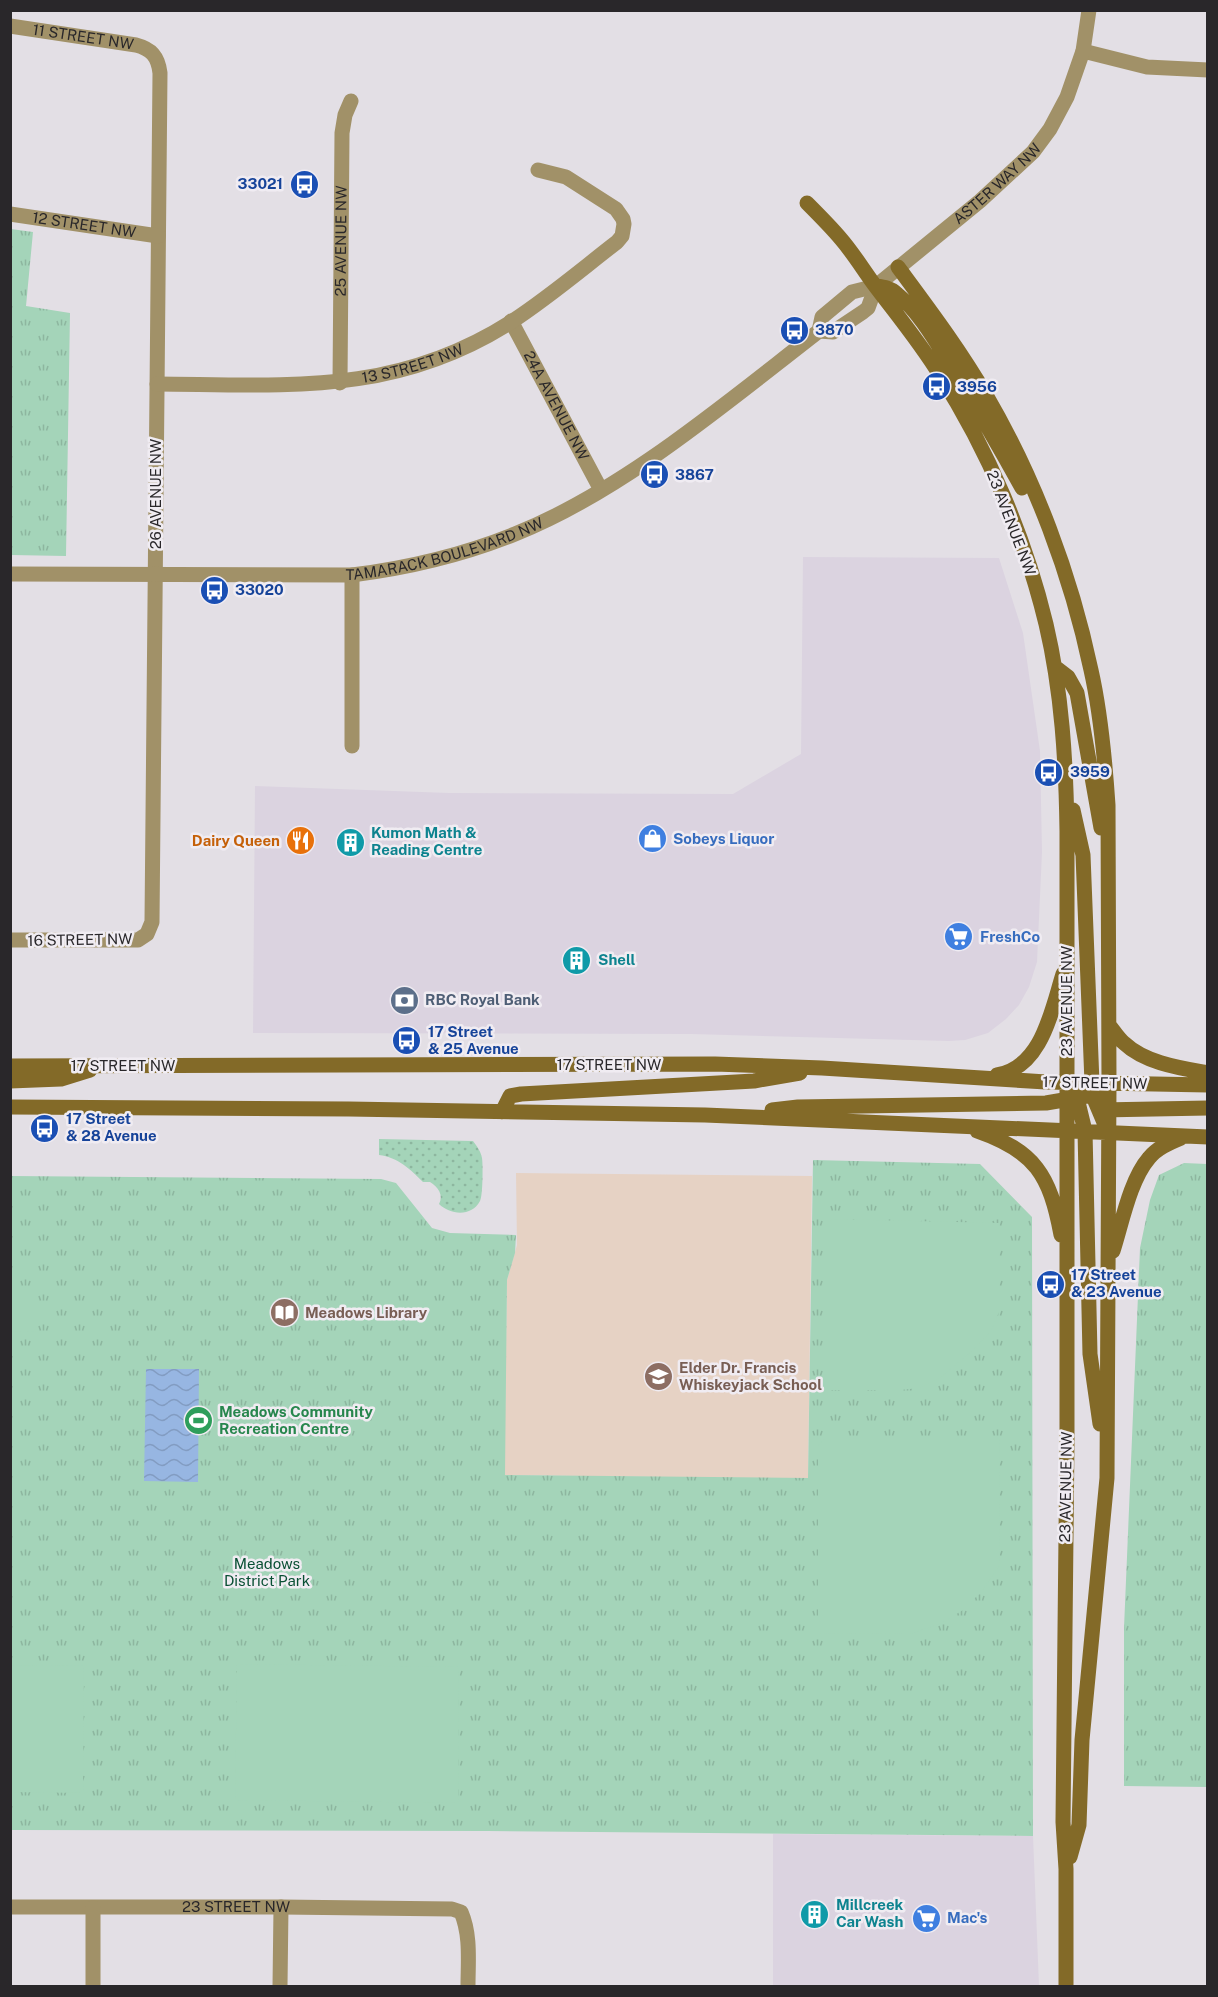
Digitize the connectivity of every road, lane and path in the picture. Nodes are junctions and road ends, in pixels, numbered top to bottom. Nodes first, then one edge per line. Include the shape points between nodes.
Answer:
1 (1089, 10) edge
2 (10, 26) edge
3 (1083, 51) junction
4 (153, 54) joint
5 (1208, 70) edge
6 (351, 101) dead end
7 (538, 170) dead end
8 (807, 203) dead end
9 (10, 214) edge
10 (158, 236) junction
11 (898, 267) junction
12 (876, 286) junction
13 (511, 321) junction
14 (819, 331) junction
15 (340, 383) junction
16 (157, 384) junction
17 (601, 490) junction
18 (1054, 544) junction
19 (10, 574) edge
20 (155, 574) junction
21 (352, 575) junction
22 (1054, 667) junction
23 (352, 746) dead end
24 (1066, 786) junction
25 (1108, 860) junction
26 (147, 934) joint
27 (10, 940) edge
28 (1067, 960) junction
29 (1109, 1025) junction
30 (10, 1065) edge
31 (102, 1066) junction
32 (822, 1068) junction
33 (1208, 1073) edge
34 (982, 1077) junction
35 (10, 1081) edge
36 (1067, 1082) junction
37 (1109, 1083) junction
38 (1208, 1085) edge
39 (1093, 1088) junction
40 (1072, 1100) junction
41 (10, 1107) edge
42 (1208, 1108) edge
43 (1103, 1110) junction
44 (502, 1112) junction
45 (729, 1116) junction
46 (1084, 1124) junction
47 (960, 1126) junction
48 (1067, 1130) junction
49 (1109, 1133) junction
50 (1187, 1136) junction
51 (1208, 1137) edge
52 (1067, 1265) junction
53 (1109, 1265) junction
54 (1107, 1478) junction
55 (1066, 1869) junction
56 (10, 1907) edge
57 (281, 1907) junction
58 (93, 1908) junction
59 (93, 1986) edge
60 (280, 1986) edge
61 (468, 1986) edge
62 (1066, 1986) edge

1 - 3 street
2 - 4 street, 11 STREET NW via 136,45
3 - 5 street via 1147,68
3 - 11 street, ASTER WAY NW via 1060,112 1033,152
4 - 10 street, 26 AVENUE NW via 160,73
6 - 15 street, 25 AVENUE NW via 342,133
7 - 13 street, 13 STREET NW via 566,177 616,209 624,225 617,242
8 - 12 main road, 23 AVENUE NW via 842,240
9 - 10 street, 12 STREET NW
10 - 16 street, 26 AVENUE NW
11 - 12 street, ASTER WAY NW
11 - 18 main road, 23 AVENUE NW via 986,394 1010,438
12 - 14 street, TAMARACK BOULEVARD NW via 852,292 822,317
12 - 14 street, TAMARACK BOULEVARD NW via 868,308 833,332
12 - 18 main road via 896,293 934,339
12 - 22 main road, 23 AVENUE NW via 940,375 988,465 1032,579
13 - 15 street, 13 STREET NW via 437,359
13 - 17 street, 24A AVENUE NW
14 - 17 street, TAMARACK BOULEVARD NW via 684,434
15 - 16 street, 13 STREET NW
16 - 20 street, 26 AVENUE NW
17 - 21 street, TAMARACK BOULEVARD NW via 525,530 470,550
18 - 25 main road, 23 AVENUE NW via 1077,616 1095,693 1105,771
19 - 20 street, TAMARACK BOULEVARD NW
20 - 21 street, TAMARACK BOULEVARD NW
20 - 26 street, 26 AVENUE NW via 153,916
21 - 23 street
22 - 24 main road, 23 AVENUE NW
22 - 25 main road via 1068,677 1077,693
24 - 28 main road, 23 AVENUE NW
24 - 39 main road via 1083,855
25 - 29 main road, 23 AVENUE NW
26 - 27 street, 16 STREET NW via 138,940
28 - 34 main road via 1033,1053 1009,1073
28 - 36 main road, 23 AVENUE NW
29 - 33 main road via 1123,1043 1144,1055
29 - 37 main road, 23 AVENUE NW
30 - 31 main road, 17 STREET NW
31 - 32 main road, 17 STREET NW
31 - 35 main road via 61,1079
32 - 34 main road, 17 STREET NW
32 - 44 main road via 754,1081 515,1095 507,1099
34 - 36 main road, 17 STREET NW
36 - 39 main road, 17 STREET NW
36 - 40 main road, 23 AVENUE NW
37 - 38 main road, 17 STREET NW
37 - 39 main road, 17 STREET NW
37 - 43 main road, 23 AVENUE NW
39 - 40 main road
39 - 43 main road
40 - 45 main road via 798,1107
40 - 46 main road
40 - 48 main road, 23 AVENUE NW
41 - 44 main road
42 - 43 main road
43 - 46 main road
43 - 49 main road, 23 AVENUE NW
44 - 45 main road
45 - 47 main road
46 - 48 main road
46 - 49 main road
46 - 54 main road via 1090,1354
47 - 48 main road
47 - 52 main road via 1011,1144 1037,1168 1060,1225
48 - 52 main road, 23 AVENUE NW
49 - 50 main road
49 - 53 main road, 23 AVENUE NW
50 - 51 main road
50 - 53 main road via 1158,1149 1142,1167
52 - 55 main road, 23 AVENUE NW via 1063,1822
53 - 54 main road, 23 AVENUE NW
54 - 55 main road, 23 AVENUE NW via 1082,1740 1079,1825
55 - 62 main road, 23 AVENUE NW
56 - 58 street, 23 STREET NW
57 - 58 street, 23 STREET NW
57 - 60 street
57 - 61 street, 23 STREET NW via 461,1912 468,1935
58 - 59 street

